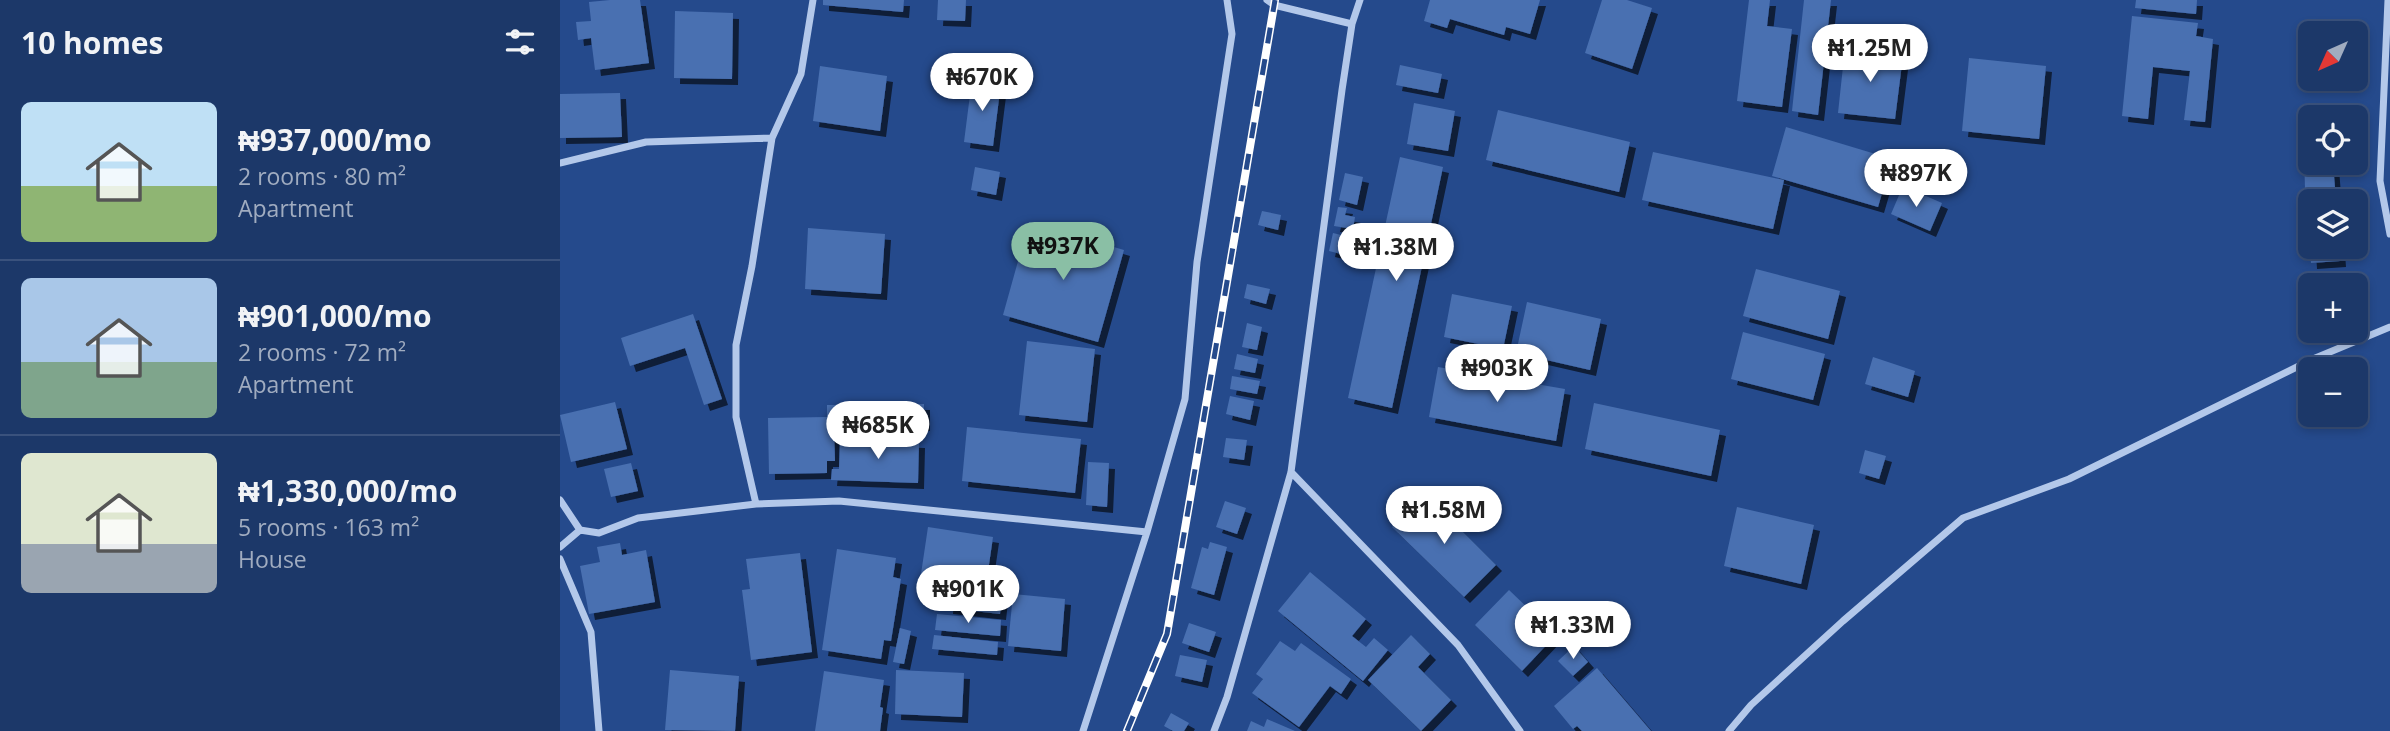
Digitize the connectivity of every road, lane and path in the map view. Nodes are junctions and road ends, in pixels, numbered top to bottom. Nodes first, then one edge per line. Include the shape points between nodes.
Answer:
1 (813, 0) edge
2 (1227, 0) edge
3 (1267, 0) edge
4 (1360, 0) edge
5 (2388, 0) edge
6 (1352, 24) junction
7 (772, 138) junction
8 (560, 163) edge
9 (2390, 233) edge
10 (2390, 327) edge
11 (1290, 472) junction
12 (560, 500) edge
13 (756, 504) junction
14 (580, 530) junction
15 (1147, 532) junction
16 (560, 547) edge
17 (560, 559) edge
18 (599, 731) edge
19 (1083, 731) edge
20 (1214, 731) edge
21 (1520, 731) edge
22 (1729, 731) edge

1 - 7 street via 801,74
2 - 15 street via 1232,34 1197,262 1185,398
3 - 6 street
4 - 6 street
5 - 9 street via 2380,181
6 - 11 street
7 - 8 street via 646,142
7 - 13 street via 736,345 736,417
10 - 22 street via 2314,359 2069,479 1963,518 1802,658
11 - 20 street
11 - 21 street via 1458,645
12 - 14 street
13 - 14 street via 638,518 599,533
13 - 15 street via 839,502
14 - 16 street
15 - 19 street
17 - 18 street via 591,632

